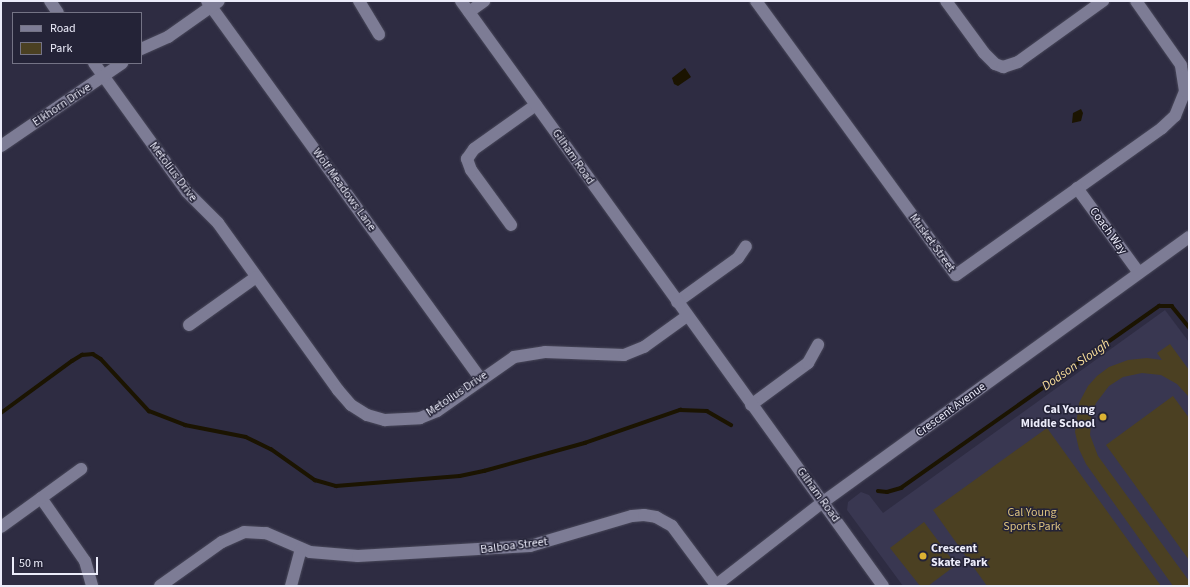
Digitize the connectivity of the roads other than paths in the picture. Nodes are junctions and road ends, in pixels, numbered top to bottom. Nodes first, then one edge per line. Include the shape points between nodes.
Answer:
1 (50, 1) edge
2 (359, 1) edge
3 (461, 1) edge
4 (484, 1) edge
5 (756, 1) edge
6 (946, 1) edge
7 (1103, 1) edge
8 (1136, 1) edge
9 (212, 3) edge
10 (57, 12) edge
11 (469, 12) junction
12 (379, 34) dead end
13 (142, 49) edge
14 (95, 64) edge
15 (121, 64) edge
16 (103, 76) junction
17 (536, 105) junction
18 (1, 146) edge
19 (1077, 188) junction
20 (511, 225) dead end
21 (1189, 237) edge
22 (746, 246) dead end
23 (1139, 273) junction
24 (256, 277) junction
25 (677, 302) junction
26 (687, 316) junction
27 (189, 325) dead end
28 (818, 345) dead end
29 (481, 379) junction
30 (751, 405) junction
31 (81, 469) dead end
32 (41, 498) junction
33 (823, 502) junction
34 (1, 527) edge
35 (301, 549) junction
36 (92, 586) edge
37 (160, 586) edge
38 (291, 586) edge
39 (716, 586) edge
40 (883, 586) edge

1 - 10 street
2 - 12 street
3 - 11 street, Gilham Road
4 - 11 street
5 - 19 street, Musket Street via 956,276
6 - 7 street via 993,68 1018,62
8 - 19 street, Musket Street via 1181,65 1185,83 1183,100 1169,122
9 - 13 street via 168,37
9 - 29 street, Wolf Meadows Lane
11 - 17 street, Gilham Road
14 - 16 street, Metolius Drive
15 - 16 street, Elkhorn Drive
16 - 18 street, Elkhorn Drive
16 - 24 street, Metolius Drive via 187,192 218,223
17 - 20 street via 474,149 467,159 471,170
17 - 25 street, Gilham Road
19 - 23 street, Coach Way
21 - 23 street, Crescent Avenue
22 - 25 street via 738,258
23 - 33 street, Crescent Avenue
24 - 27 street
24 - 29 street, Metolius Drive via 338,390 351,405 367,415 386,420 420,418 437,411
25 - 26 street, Gilham Road
26 - 29 street, Metolius Drive via 632,353 608,356 557,352 525,354 506,362
26 - 30 street, Gilham Road
28 - 30 street via 808,364
30 - 33 street, Gilham Road
31 - 32 street
32 - 34 street
32 - 36 street via 85,561
33 - 39 street, Crescent Avenue
33 - 40 street, Gilham Road
35 - 37 street, Balboa Street via 266,532 244,532 222,542
35 - 38 street
35 - 39 street, Balboa Street via 340,556 510,548 552,541 632,516 644,515 656,517 672,526

